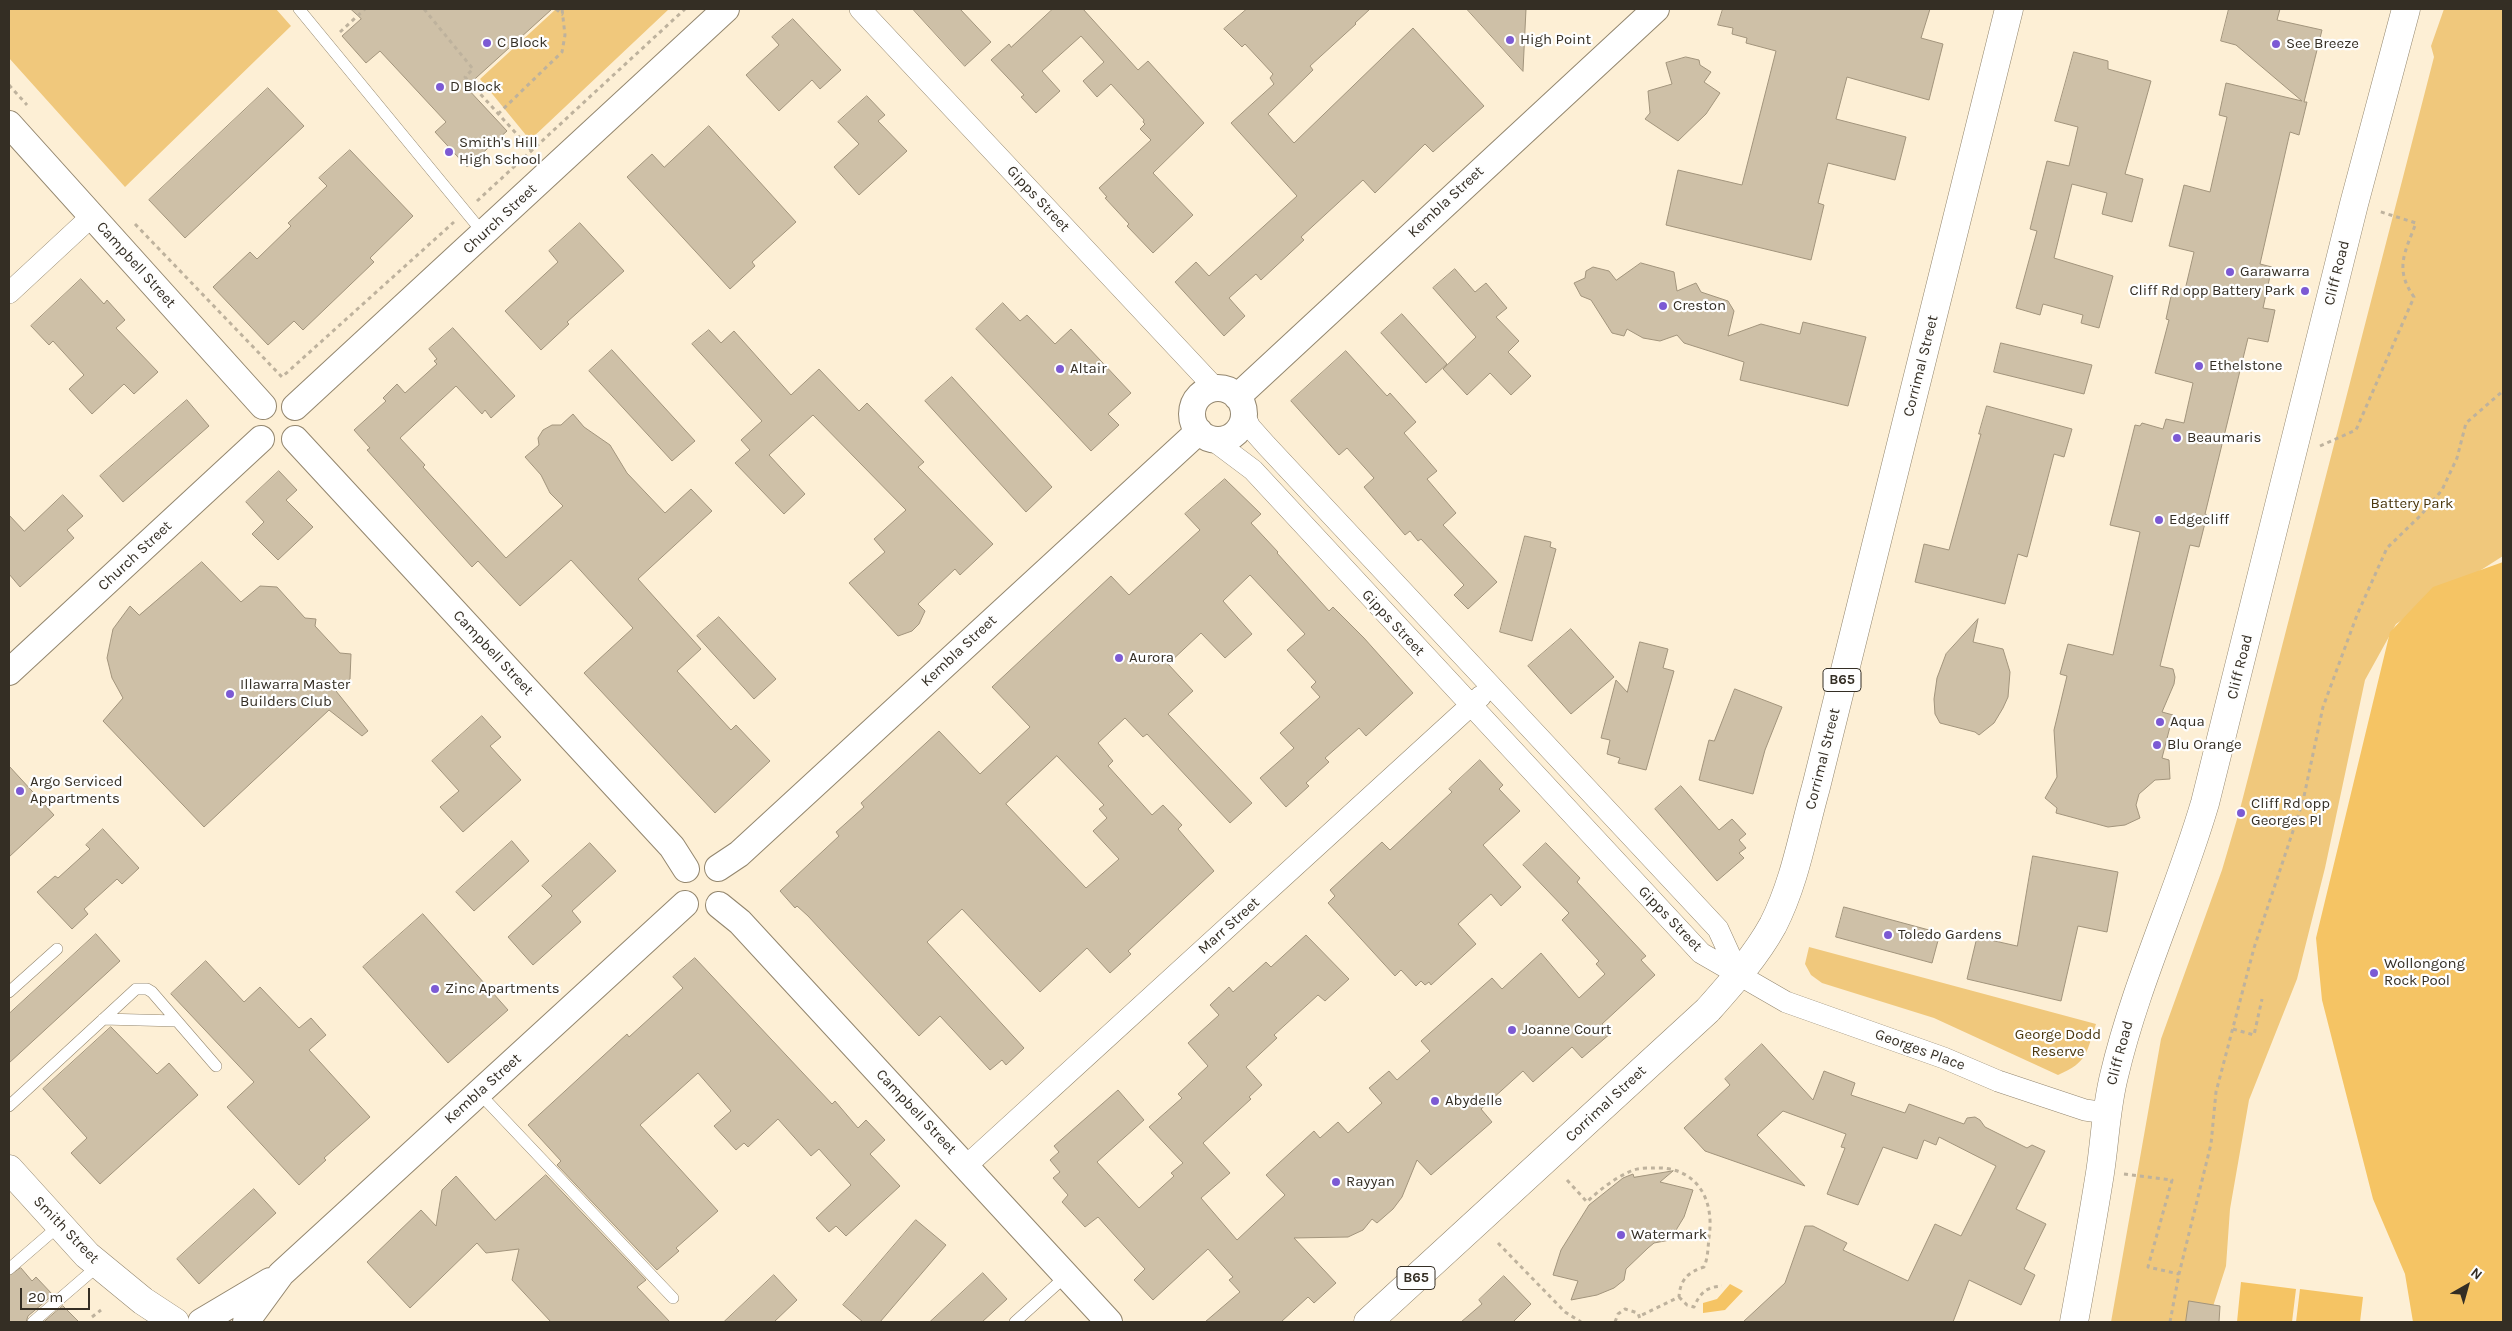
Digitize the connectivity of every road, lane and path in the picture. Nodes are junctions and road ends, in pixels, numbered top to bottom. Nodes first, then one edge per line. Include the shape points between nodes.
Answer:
1 (300, 9) edge
2 (366, 9) edge
3 (424, 9) edge
4 (556, 9) edge
5 (562, 9) edge
6 (685, 9) edge
7 (726, 9) edge
8 (860, 9) edge
9 (1656, 9) edge
10 (2009, 9) edge
11 (2406, 9) edge
12 (563, 16) junction
13 (329, 43) junction
14 (9, 85) edge
15 (29, 107) dead end
16 (498, 114) junction
17 (9, 124) edge
18 (532, 151) junction
19 (464, 212) junction
20 (2387, 214) dead end
21 (92, 216) junction
22 (135, 223) dead end
23 (484, 234) junction
24 (9, 293) edge
25 (2503, 391) edge
26 (1232, 400) junction
27 (263, 406) junction
28 (295, 407) junction
29 (1206, 435) junction
30 (261, 439) junction
31 (295, 439) junction
32 (2292, 458) junction
33 (9, 672) edge
34 (1492, 686) junction
35 (1470, 706) junction
36 (718, 868) junction
37 (686, 870) junction
38 (685, 904) junction
39 (719, 905) junction
40 (57, 949) dead end
41 (1739, 975) junction
42 (9, 992) edge
43 (2262, 999) dead end
44 (103, 1019) junction
45 (177, 1021) junction
46 (2232, 1029) junction
47 (216, 1066) dead end
48 (479, 1093) junction
49 (9, 1106) edge
50 (2106, 1113) junction
51 (966, 1166) junction
52 (9, 1169) edge
53 (2120, 1174) dead end
54 (1567, 1180) dead end
55 (60, 1225) junction
56 (1498, 1243) dead end
57 (99, 1265) junction
58 (9, 1269) edge
59 (281, 1274) junction
60 (2179, 1274) junction
61 (1066, 1276) junction
62 (1722, 1286) dead end
63 (1679, 1296) junction
64 (673, 1298) dead end
65 (101, 1310) dead end
66 (1640, 1316) junction
67 (92, 1317) dead end
68 (33, 1322) edge
69 (175, 1322) edge
70 (201, 1322) edge
71 (246, 1322) edge
72 (1015, 1322) edge
73 (1109, 1322) edge
74 (1368, 1322) edge
75 (1582, 1322) edge
76 (1615, 1322) edge
77 (1641, 1322) edge
78 (2074, 1322) edge
79 (2170, 1322) edge

1 - 13 lane
2 - 13 path
3 - 16 path via 473,69 465,77
4 - 12 path
5 - 12 path
6 - 18 path
7 - 23 street, Church Street
8 - 26 street, Gipps Street
9 - 26 street, Kembla Street
10 - 41 main road, Corrimal Street / B65 via 1795,868 1772,926
11 - 32 main road, Cliff Road
12 - 16 path via 565,35 562,52
13 - 19 lane
14 - 15 path
16 - 18 path
17 - 21 street, Campbell Street
18 - 19 path
19 - 22 path via 282,377
19 - 23 lane
20 - 32 path via 2416,223 2404,256 2403,282 2414,297 2356,430
21 - 24 street
21 - 27 street, Campbell Street
23 - 28 street, Church Street
25 - 46 path via 2466,423 2457,458 2442,490 2388,548 2357,614 2323,707 2303,801 2254,948
26 - 29 street via 1241,426 1236,433 1229,438
26 - 29 street via 1204,392 1193,406 1192,415
26 - 34 street, Gipps Street via 1266,446
27 - 28 street via 273,400 281,400
27 - 30 street via 254,422
28 - 31 street via 302,421
29 - 35 street, Gipps Street via 1252,470
29 - 36 street, Kembla Street via 739,854
30 - 31 street via 270,446 278,447 286,446
30 - 33 street, Church Street
31 - 37 street, Campbell Street via 672,847
32 - 50 main road, Cliff Road via 2205,803 2190,855 2130,1015
34 - 35 street, Marr Street
34 - 41 street, Gipps Street via 1718,930
35 - 41 street, Gipps Street via 1701,953
35 - 51 street, Marr Street
36 - 37 street via 696,863
36 - 39 street via 727,888
37 - 38 street via 678,889
38 - 39 street via 700,911
38 - 48 street, Kembla Street
39 - 51 street, Campbell Street via 740,922
40 - 42 lane
41 - 50 street, Georges Place via 1786,1002 2007,1084 2085,1110
41 - 74 main road, Corrimal Street / B65 via 1708,1010
43 - 46 path via 2254,1035
44 - 45 lane
44 - 45 lane via 132,992 142,988 152,992
44 - 49 lane
45 - 47 lane
46 - 60 path via 2216,1092 2205,1176
48 - 59 street, Kembla Street
48 - 64 lane
50 - 78 main road, Cliff Road via 2101,1171
51 - 61 street, Campbell Street
52 - 55 main road, Smith Street
53 - 60 path via 2172,1180 2148,1267
54 - 63 path via 1587,1202 1632,1170 1673,1169 1692,1180 1708,1200 1711,1227 1704,1267 1685,1277
55 - 57 main road, Smith Street
55 - 58 lane
56 - 75 path via 1565,1312
57 - 68 lane
57 - 69 main road, Smith Street
59 - 70 street, Kembla Street
59 - 71 street, Kembla Street
60 - 79 path
61 - 72 lane
61 - 73 street, Campbell Street
62 - 63 path via 1700,1294 1694,1307 1687,1305
63 - 66 path
65 - 67 path
66 - 76 path via 1634,1310 1625,1309
66 - 77 path

